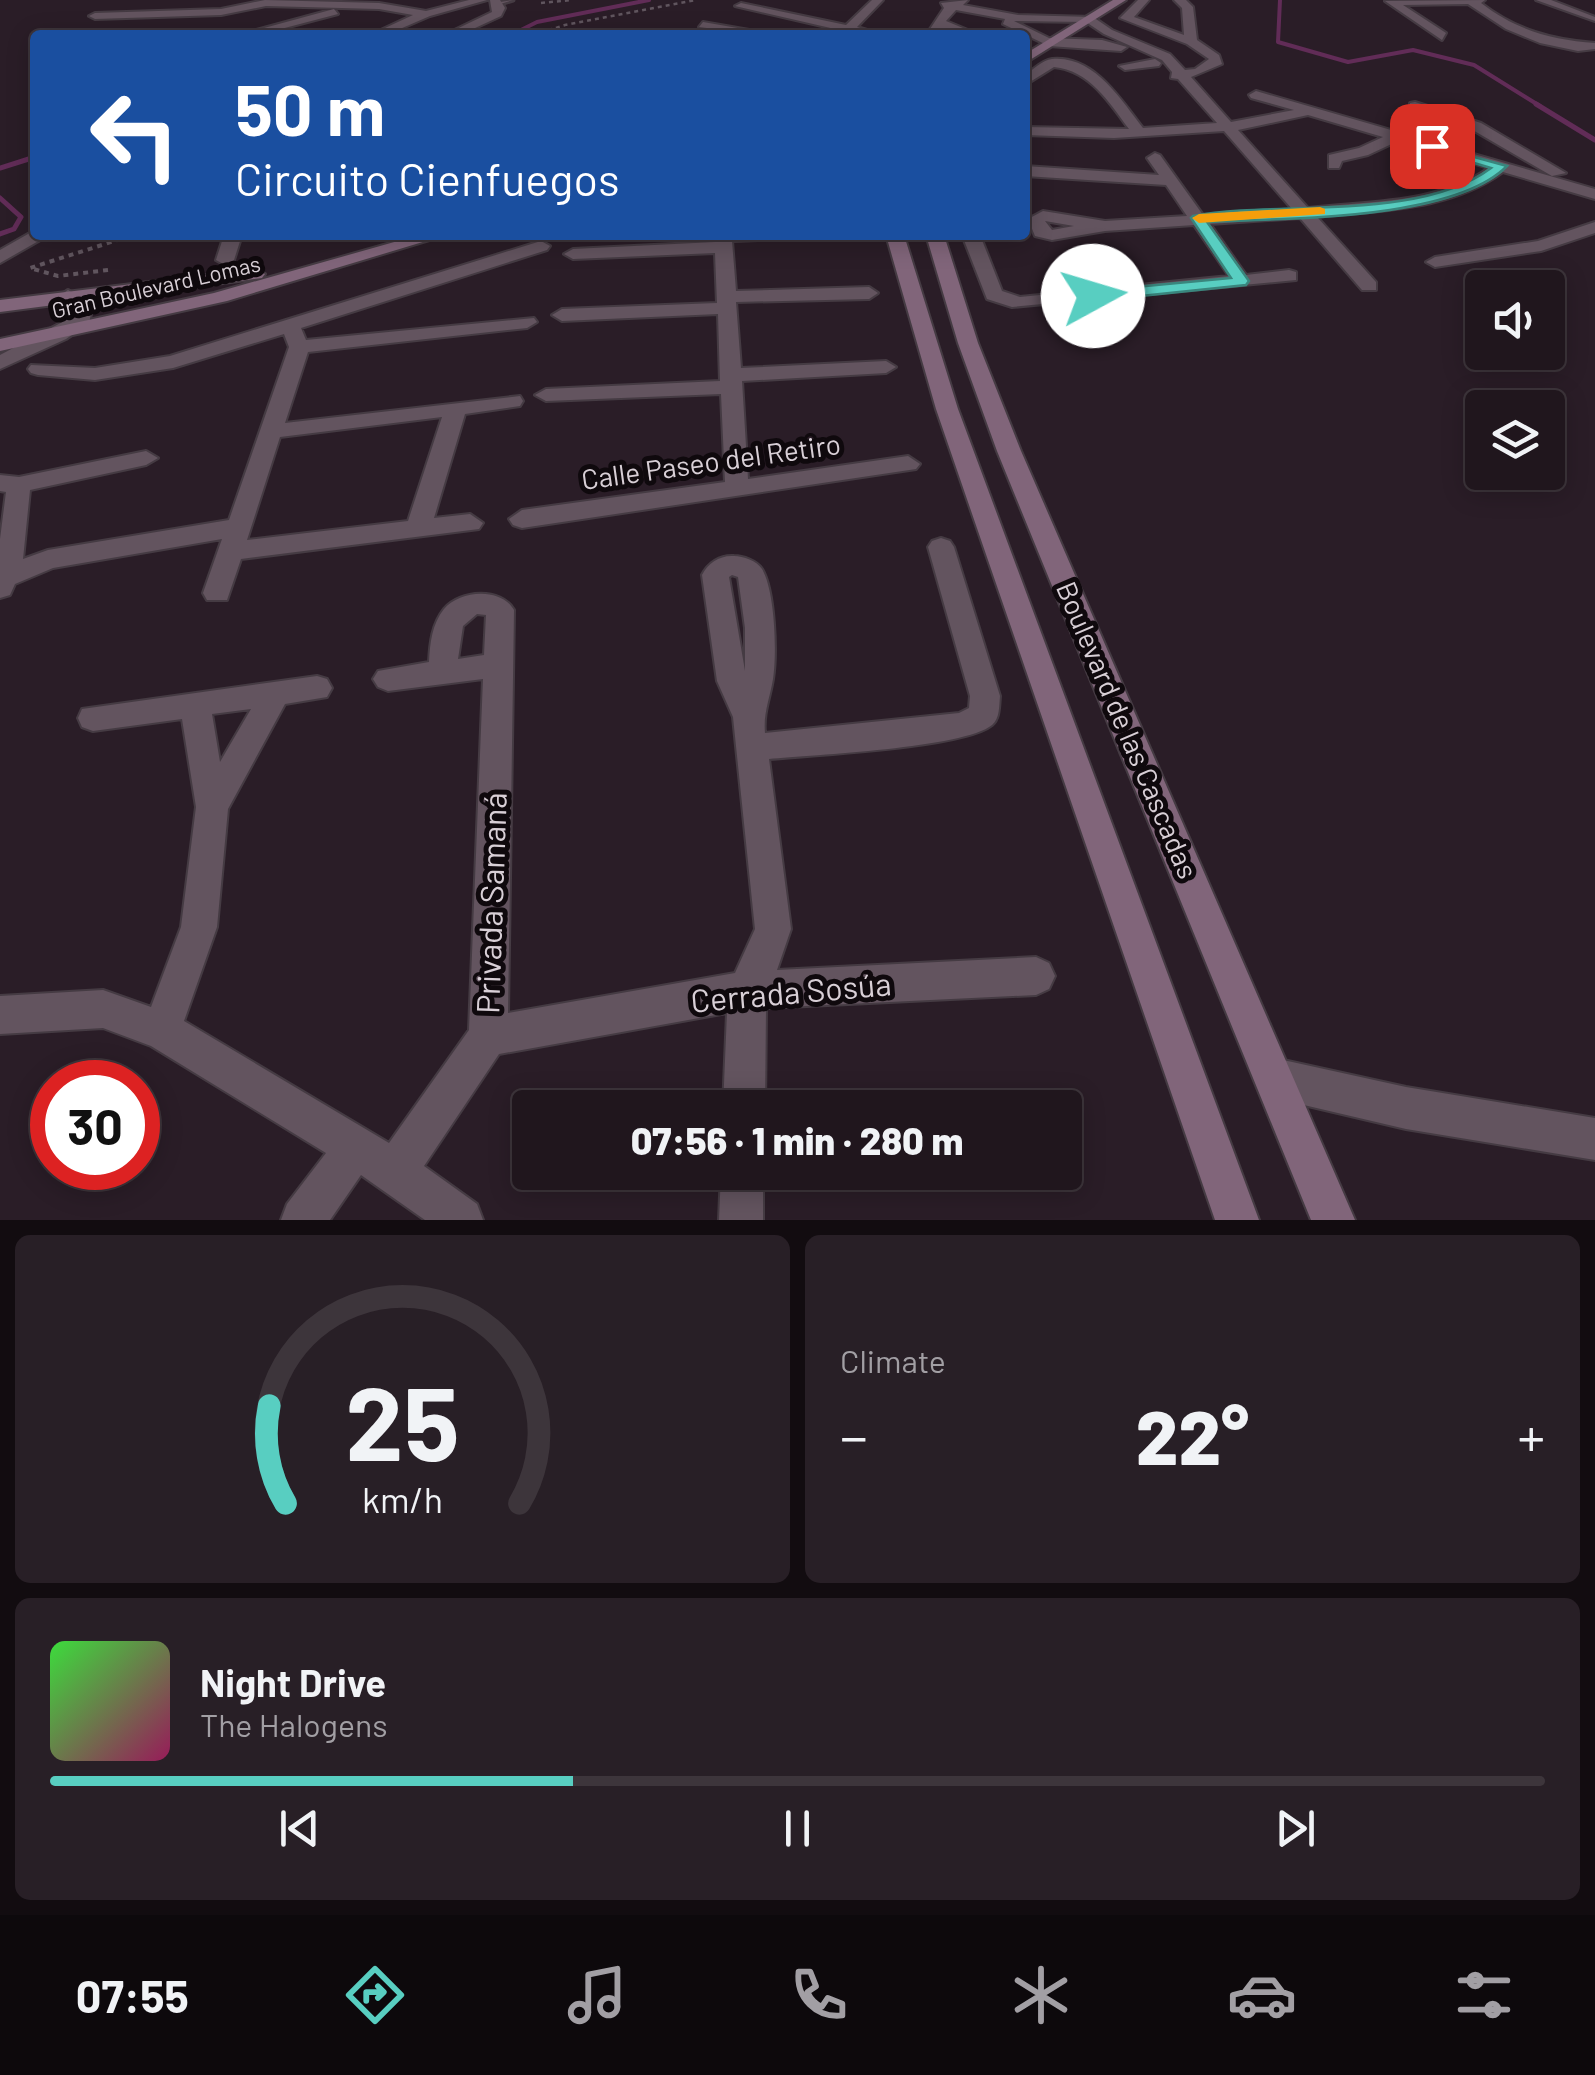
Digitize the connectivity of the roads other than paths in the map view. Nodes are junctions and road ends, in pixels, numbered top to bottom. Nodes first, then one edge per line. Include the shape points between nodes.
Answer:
1 (237, 0) edge
2 (469, 0) edge
3 (482, 0) edge
4 (800, 0) edge
5 (878, 0) edge
6 (1096, 0) edge
7 (1121, 0) edge
8 (1144, 0) edge
9 (1178, 0) edge
10 (1470, 0) edge
11 (1480, 0) edge
12 (1541, 0) edge
13 (501, 1) edge
14 (1390, 1) edge
15 (266, 3) junction
16 (950, 4) edge
17 (356, 5) junction
18 (742, 6) dead end
19 (221, 12) junction
20 (784, 13) junction
21 (128, 14) junction
22 (426, 14) junction
23 (95, 16) dead end
24 (1070, 16) junction
25 (1089, 19) junction
26 (1590, 19) dead end
27 (208, 24) dead end
28 (704, 25) dead end
29 (850, 26) junction
30 (935, 29) edge
31 (105, 30) edge
32 (269, 30) edge
33 (388, 30) edge
34 (463, 30) edge
35 (730, 30) edge
36 (862, 30) edge
37 (1021, 30) edge
38 (1108, 32) junction
39 (1442, 36) dead end
40 (1030, 39) edge
41 (1030, 40) edge
42 (1094, 40) junction
43 (1191, 41) junction
44 (1052, 43) junction
45 (1591, 46) dead end
46 (1030, 57) edge
47 (1155, 63) junction
48 (1125, 66) dead end
49 (1182, 77) junction
50 (1030, 78) edge
51 (1108, 94) junction
52 (1256, 94) dead end
53 (1416, 106) dead end
54 (1099, 108) dead end
55 (1308, 110) junction
56 (1089, 122) dead end
57 (1227, 126) junction
58 (1030, 132) edge
59 (1139, 133) junction
60 (1397, 136) junction
61 (1079, 137) junction
62 (1155, 158) dead end
63 (1334, 165) dead end
64 (1500, 166) junction
65 (1554, 170) junction
66 (1030, 171) edge
67 (1537, 178) junction
68 (1171, 180) junction
69 (1595, 194) edge
70 (1304, 213) junction
71 (1198, 218) junction
72 (1105, 226) dead end
73 (1595, 227) edge
74 (30, 239) edge
75 (232, 240) edge
76 (375, 240) edge
77 (421, 240) edge
78 (714, 240) edge
79 (724, 240) edge
80 (896, 240) edge
81 (937, 240) edge
82 (973, 240) edge
83 (541, 246) dead end
84 (574, 254) dead end
85 (0, 258) edge
86 (225, 260) dead end
87 (1435, 262) dead end
88 (1289, 276) dead end
89 (1241, 281) junction
90 (1369, 286) dead end
91 (868, 292) dead end
92 (68, 296) junction
93 (727, 303) junction
94 (0, 306) edge
95 (562, 315) dead end
96 (131, 322) junction
97 (527, 322) dead end
98 (59, 335) junction
99 (294, 336) junction
100 (926, 342) junction
101 (968, 344) junction
102 (0, 346) edge
103 (1, 362) edge
104 (886, 367) dead end
105 (38, 368) dead end
106 (732, 381) junction
107 (546, 395) dead end
108 (512, 401) dead end
109 (456, 408) junction
110 (268, 432) junction
111 (146, 458) dead end
112 (908, 464) dead end
113 (9, 484) edge
114 (737, 488) junction
115 (522, 519) dead end
116 (470, 523) dead end
117 (418, 529) junction
118 (235, 539) junction
119 (941, 547) dead end
120 (3, 572) edge
121 (217, 593) dead end
122 (498, 665) junction
123 (444, 672) junction
124 (388, 679) dead end
125 (317, 688) dead end
126 (274, 694) junction
127 (196, 705) junction
128 (93, 718) dead end
129 (212, 807) junction
130 (1036, 976) dead end
131 (747, 990) junction
132 (1, 1019) edge
133 (162, 1030) junction
134 (488, 1036) junction
135 (1274, 1078) junction
136 (744, 1090) edge
137 (1595, 1139) edge
138 (355, 1148) junction
139 (395, 1171) junction
140 (741, 1190) edge
141 (304, 1220) edge
142 (461, 1220) edge
143 (740, 1220) edge
144 (1238, 1220) edge
145 (1333, 1220) edge

1 - 15 street
1 - 19 street
2 - 3 street
2 - 22 street
4 - 20 street
5 - 29 street
6 - 24 main road
7 - 25 main road
8 - 43 street via 1126,18
9 - 43 street via 1187,7
10 - 11 street
10 - 14 street
10 - 45 street via 1488,16 1532,35 1572,48
12 - 26 street
13 - 34 street via 497,14
14 - 39 street
15 - 17 street
15 - 19 street
16 - 24 street via 1018,18
16 - 30 street
16 - 37 street
17 - 22 street
17 - 32 street
18 - 20 street
19 - 21 street
19 - 27 street
20 - 29 street
21 - 23 street
21 - 31 street
22 - 33 street
24 - 25 street
24 - 40 main road
25 - 38 street
25 - 44 main road
28 - 35 street
29 - 36 street
38 - 42 street
38 - 49 street via 1166,57
41 - 44 street
42 - 44 street
42 - 47 street
43 - 49 street via 1216,64
44 - 46 main road
47 - 48 street
47 - 49 street
49 - 57 street
50 - 51 street via 1063,64 1089,74
51 - 54 street
51 - 59 street
52 - 55 street
53 - 65 street via 1463,120
55 - 57 street
55 - 60 street
56 - 61 street
57 - 59 street
57 - 70 street
58 - 61 street
59 - 61 street
60 - 63 street via 1334,158
60 - 64 street
62 - 68 street
64 - 67 street
64 - 70 street via 1432,199
65 - 67 street
65 - 69 street
66 - 68 street
67 - 69 street
68 - 71 street
70 - 71 street
70 - 90 street
71 - 72 street
71 - 89 street
73 - 87 street via 1541,246
74 - 85 street
75 - 86 street
76 - 92 main road, Gran Boulevard Lomas via 261,273
77 - 96 main road, Gran Boulevard Lomas
78 - 84 street
79 - 93 street
80 - 100 main road, Boulevard de las Cascadas
81 - 101 main road, Boulevard de las Cascadas
82 - 89 street via 994,294 1004,301
83 - 99 street
88 - 89 street
91 - 93 street
92 - 94 main road, Gran Boulevard Lomas
92 - 98 street via 85,313
93 - 95 street
93 - 106 street
96 - 98 main road, Gran Boulevard Lomas
96 - 103 main road
97 - 99 street
98 - 102 main road, Gran Boulevard Lomas
98 - 103 street
99 - 105 street via 136,370
99 - 110 street
100 - 101 main road
100 - 144 main road, Boulevard de las Cascadas
101 - 135 main road, Boulevard de las Cascadas
104 - 106 street
106 - 107 street
106 - 114 street
108 - 109 street
109 - 110 street
109 - 117 street
110 - 118 street
111 - 113 street
112 - 114 street, Calle Paseo del Retiro
113 - 120 street
114 - 115 street, Calle Paseo del Retiro
116 - 117 street
117 - 118 street
118 - 120 street via 48,559
118 - 121 street
119 - 131 street via 986,696 983,715 963,725 749,733 773,929
122 - 123 street
122 - 123 street, Privada Samaná via 500,610 480,603 447,626
122 - 134 street, Privada Samaná
123 - 124 street
125 - 126 street
126 - 127 street
126 - 129 street
127 - 128 street
127 - 129 street
129 - 133 street via 199,927
130 - 131 street, Cerrada Sosúa
131 - 134 street, Cerrada Sosúa
131 - 136 street
132 - 133 street via 56,1009 103,1010
133 - 138 street
134 - 139 street, Privada Samaná
135 - 137 street
135 - 145 main road, Boulevard de las Cascadas
138 - 139 street
138 - 141 street
139 - 142 street
140 - 143 street

